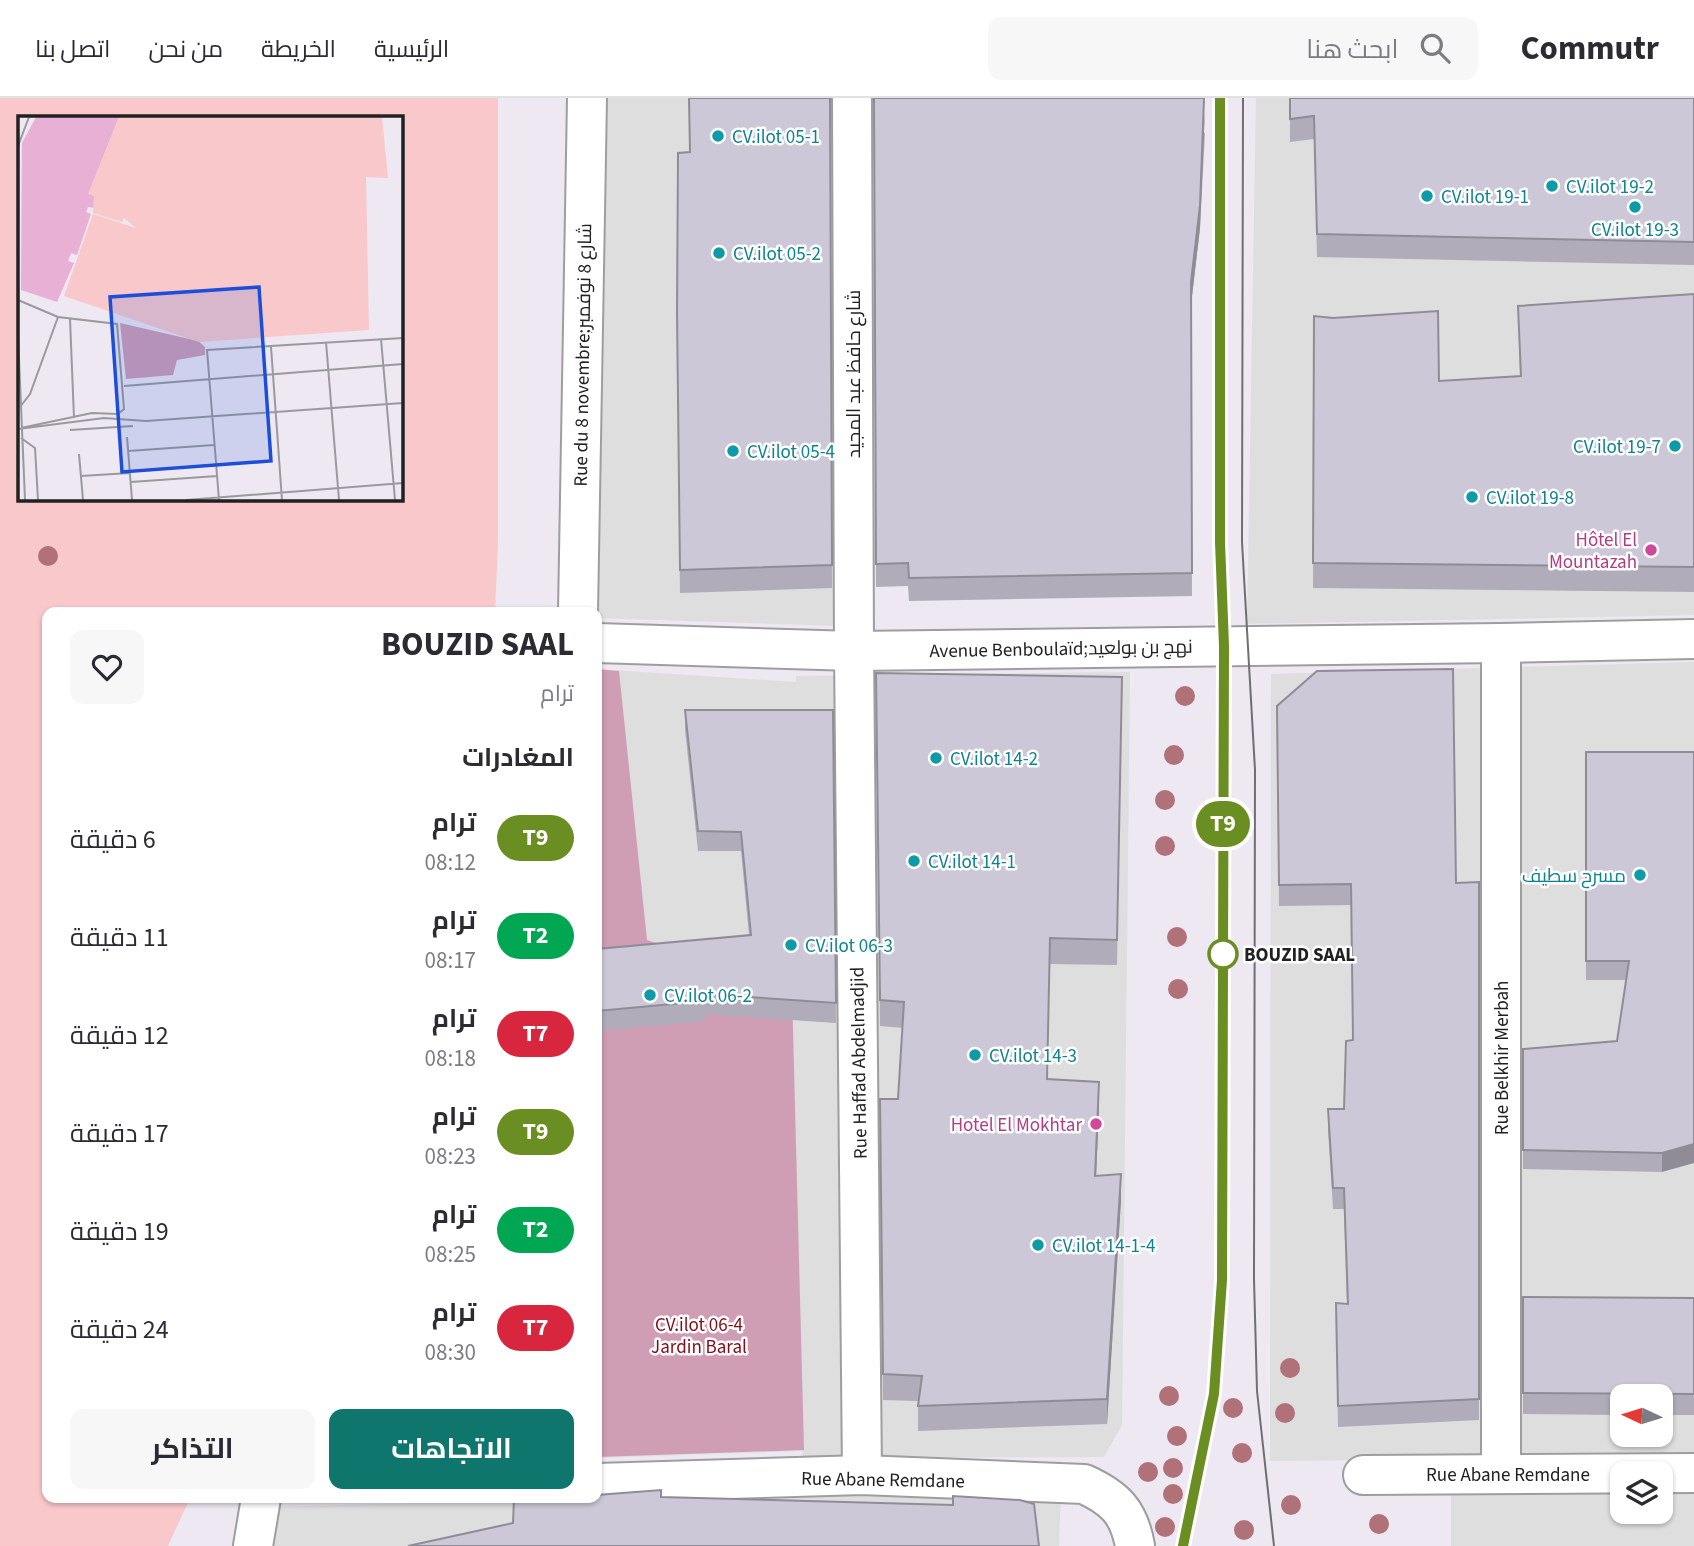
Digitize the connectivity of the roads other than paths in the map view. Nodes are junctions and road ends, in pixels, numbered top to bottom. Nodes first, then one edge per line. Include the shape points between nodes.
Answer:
1 (587, 98) edge
2 (852, 98) edge
3 (578, 607) edge
4 (1694, 639) edge
5 (602, 643) edge
6 (1501, 643) junction
7 (854, 651) junction
8 (1694, 1473) edge
9 (1501, 1474) junction
10 (862, 1475) junction
11 (1363, 1475) dead end
12 (602, 1483) edge
13 (260, 1503) edge
14 (253, 1546) edge
15 (1135, 1546) edge

1 - 3 street, Rue du 8 novembre;شارع 8 نوفمبر
2 - 7 street, شارع حافظ عبد المجيد
4 - 6 street, Avenue Benboulaïd;نهج بن بولعيد
5 - 7 street, Avenue Benboulaïd;نهج بن بولعيد
6 - 7 street, Avenue Benboulaïd;نهج بن بولعيد
6 - 9 street, Rue Belkhir Merbah
7 - 10 street, Rue Haffad Abdelmadjid
8 - 9 street, Rue Abane Remdane
9 - 11 street, Rue Abane Remdane
10 - 12 street, Rue Abane Remdane
10 - 15 street, Rue Abane Remdane via 1084,1484 1121,1508
13 - 14 street

